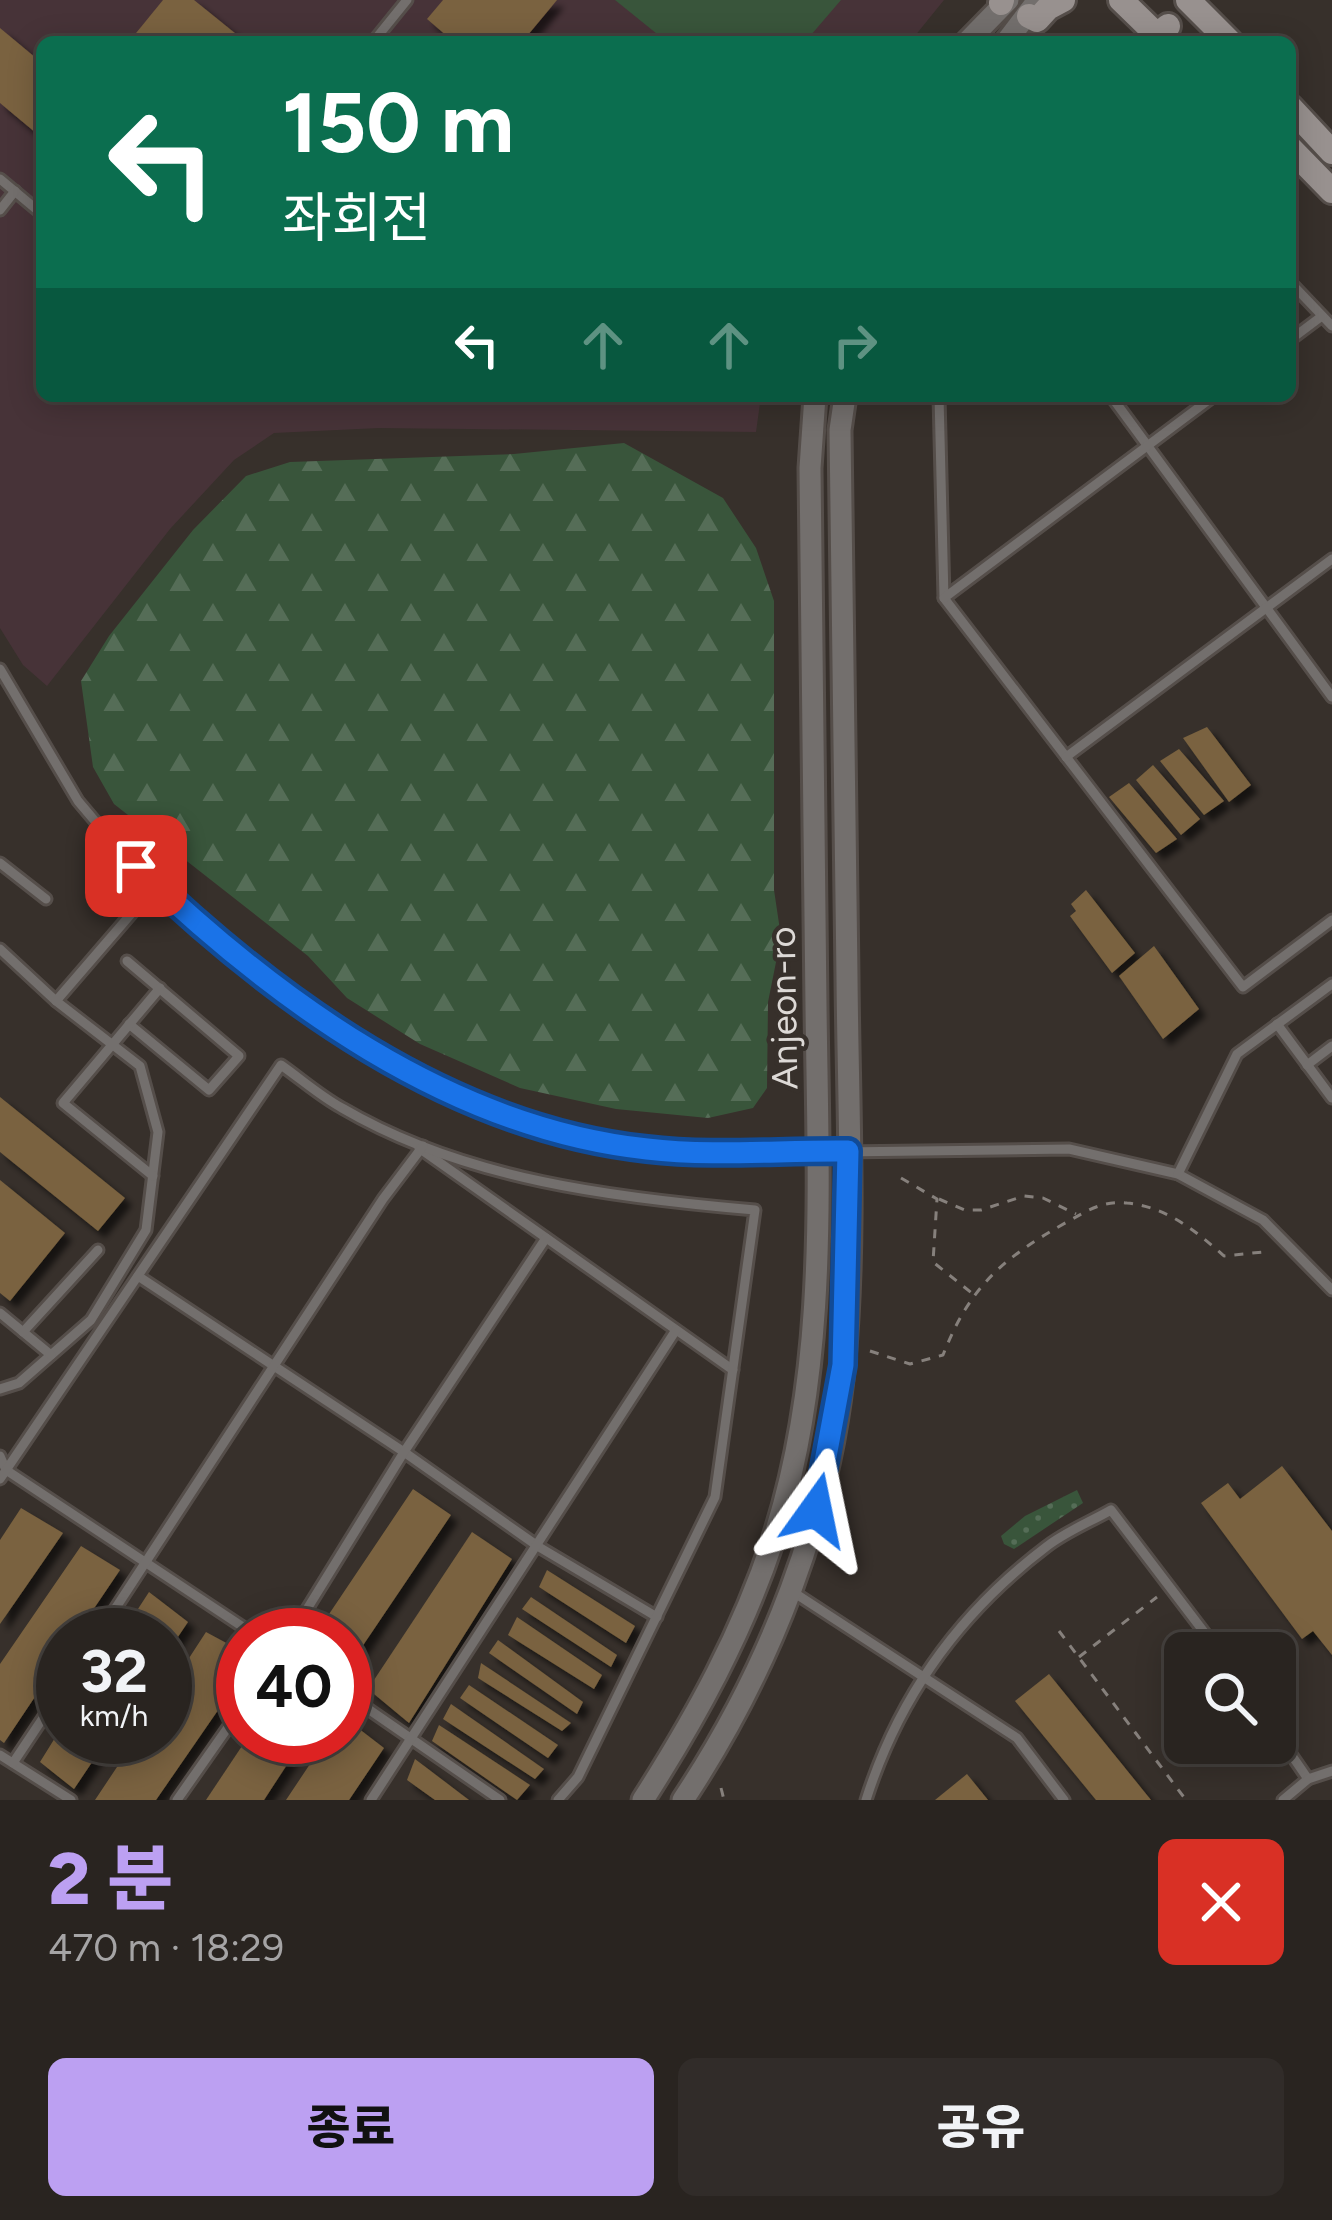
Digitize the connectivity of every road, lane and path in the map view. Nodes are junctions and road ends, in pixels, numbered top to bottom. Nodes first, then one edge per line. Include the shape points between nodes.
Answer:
1 (407, 0) edge
2 (1063, 0) edge
3 (1121, 0) edge
4 (1144, 0) edge
5 (1188, 0) edge
6 (1004, 1) edge
7 (1033, 8) edge
8 (1176, 34) edge
9 (378, 36) edge
10 (972, 36) edge
11 (1011, 36) edge
12 (1224, 36) edge
13 (1296, 113) edge
14 (1332, 152) edge
15 (1296, 154) edge
16 (0, 178) edge
17 (1332, 190) edge
18 (15, 191) junction
19 (0, 209) edge
20 (36, 209) edge
21 (1296, 288) edge
22 (1322, 316) junction
23 (1332, 326) edge
24 (1296, 336) edge
25 (815, 402) edge
26 (844, 402) edge
27 (939, 402) edge
28 (1115, 402) edge
29 (1206, 402) edge
30 (1148, 446) junction
31 (1332, 560) edge
32 (944, 598) junction
33 (1267, 608) junction
34 (0, 669) edge
35 (1332, 697) edge
36 (1066, 757) junction
37 (1, 865) edge
38 (156, 885) junction
39 (46, 899) dead end
40 (1332, 920) edge
41 (0, 949) edge
42 (127, 961) dead end
43 (1332, 983) edge
44 (160, 988) junction
45 (56, 1001) junction
46 (129, 1024) junction
47 (1277, 1024) junction
48 (114, 1043) junction
49 (1332, 1046) edge
50 (1307, 1065) junction
51 (1332, 1097) edge
52 (422, 1148) junction
53 (818, 1151) junction
54 (848, 1151) junction
55 (1178, 1174) junction
56 (153, 1176) junction
57 (901, 1178) dead end
58 (937, 1199) junction
59 (1080, 1215) junction
60 (546, 1238) junction
61 (98, 1250) dead end
62 (1263, 1252) dead end
63 (138, 1276) junction
64 (1332, 1290) edge
65 (974, 1295) junction
66 (0, 1313) edge
67 (676, 1330) junction
68 (23, 1332) junction
69 (870, 1352) dead end
70 (51, 1354) junction
71 (273, 1366) junction
72 (733, 1370) junction
73 (0, 1389) edge
74 (404, 1452) junction
75 (0, 1456) edge
76 (3, 1474) edge
77 (539, 1547) junction
78 (146, 1563) junction
79 (790, 1590) junction
80 (1157, 1597) dead end
81 (116, 1608) edge
82 (308, 1608) edge
83 (216, 1609) edge
84 (657, 1617) junction
85 (1059, 1631) dead end
86 (1204, 1632) edge
87 (1079, 1657) junction
88 (924, 1674) junction
89 (372, 1710) edge
90 (36, 1728) edge
91 (414, 1737) junction
92 (216, 1744) edge
93 (0, 1755) edge
94 (1296, 1762) edge
95 (13, 1763) junction
96 (1332, 1771) edge
97 (1308, 1779) junction
98 (721, 1788) dead end
99 (71, 1800) edge
100 (177, 1800) edge
101 (371, 1800) edge
102 (500, 1800) edge
103 (558, 1800) edge
104 (643, 1800) edge
105 (683, 1800) edge
106 (724, 1800) edge
107 (866, 1800) edge
108 (1064, 1800) edge
109 (1186, 1800) edge
110 (1282, 1800) edge

1 - 9 lane
2 - 7 main road via 1037,20
3 - 8 main road via 1157,35
4 - 8 main road
5 - 12 main road
6 - 10 street
7 - 11 street
13 - 14 main road
15 - 17 main road
16 - 18 lane
18 - 19 lane
18 - 20 lane
21 - 22 lane
22 - 23 lane
22 - 24 lane
25 - 53 street, Anjeon-ro
26 - 54 street, Anjeon-ro
27 - 32 lane
28 - 30 lane
29 - 30 lane
30 - 32 lane
30 - 33 lane
31 - 33 lane
32 - 36 lane
33 - 35 lane
33 - 36 lane
34 - 38 lane via 77,801
36 - 40 lane via 1243,987
37 - 39 lane
38 - 45 lane
38 - 53 lane via 350,1040 484,1108 645,1149
41 - 45 lane
42 - 44 lane
43 - 47 lane
44 - 46 lane
44 - 46 lane via 239,1056 209,1090
45 - 48 lane
46 - 48 lane
47 - 50 lane
47 - 55 lane via 1237,1054
48 - 56 lane via 140,1066 158,1132
48 - 56 lane via 63,1102
49 - 50 lane
50 - 51 lane
52 - 60 lane
52 - 63 lane via 340,1107 281,1065
52 - 71 lane
52 - 72 lane via 623,1198 754,1210
53 - 54 lane
53 - 104 street, Anjeon-ro via 815,1312 773,1538 709,1694
54 - 55 lane via 1070,1149
54 - 79 street, Anjeon-ro via 843,1365 823,1487
55 - 64 lane via 1263,1220
56 - 70 lane via 146,1230 91,1320
57 - 58 path
58 - 59 path via 981,1210 1043,1198
58 - 65 path via 933,1262
59 - 62 path via 1099,1204 1129,1203 1171,1215 1224,1256
59 - 65 path via 998,1265
60 - 67 lane
60 - 74 lane
61 - 68 lane
63 - 71 lane
63 - 76 lane
65 - 69 path via 933,1361 910,1364
66 - 68 lane
67 - 72 lane
67 - 77 lane
68 - 70 lane
70 - 73 lane
71 - 74 lane
71 - 78 lane
72 - 84 lane via 716,1497
74 - 77 lane
74 - 82 lane
75 - 76 lane
76 - 78 lane
77 - 84 lane
77 - 91 lane
78 - 81 lane
78 - 83 lane
79 - 88 lane
79 - 105 street, Anjeon-ro via 759,1667
80 - 87 path
84 - 103 lane via 578,1777
85 - 87 path
86 - 88 lane via 1111,1510 1049,1545 989,1596
87 - 109 path
88 - 107 lane
88 - 108 lane via 1017,1738
89 - 91 lane
90 - 95 lane
91 - 101 lane
91 - 102 lane
92 - 100 lane
93 - 95 lane
94 - 97 lane
95 - 99 lane
96 - 97 lane
97 - 110 lane
98 - 106 path

